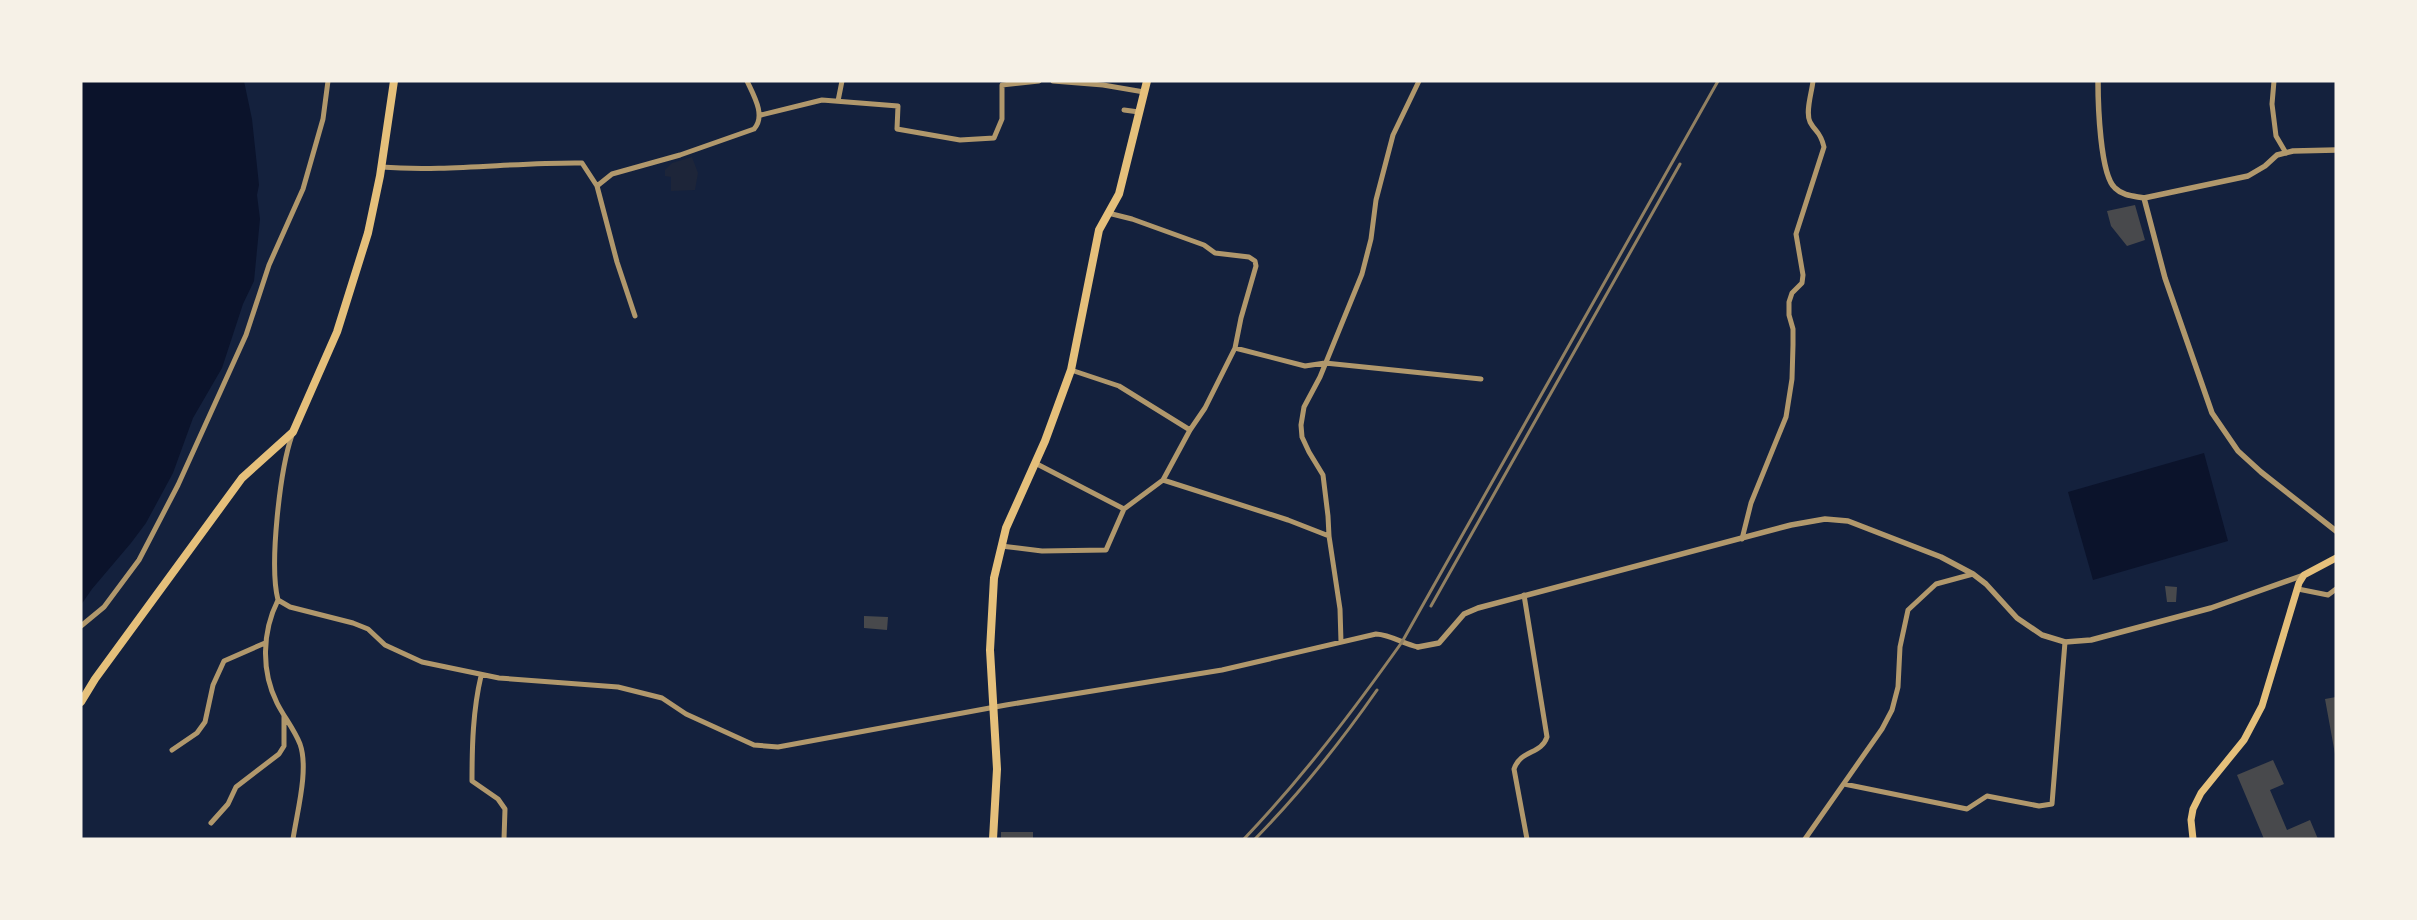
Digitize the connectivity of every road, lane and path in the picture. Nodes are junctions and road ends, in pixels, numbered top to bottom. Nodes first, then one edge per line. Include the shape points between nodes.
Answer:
1 (328, 81) edge
2 (394, 81) edge
3 (747, 81) edge
4 (842, 81) edge
5 (1038, 81) edge
6 (1052, 81) edge
7 (1146, 81) edge
8 (1419, 81) edge
9 (1813, 81) edge
10 (2098, 81) edge
11 (2274, 81) edge
12 (1144, 92) junction
13 (838, 101) junction
14 (1124, 110) dead end
15 (1139, 112) junction
16 (761, 115) junction
17 (2336, 150) edge
18 (2286, 153) junction
19 (381, 167) junction
20 (597, 186) junction
21 (2144, 198) junction
22 (1108, 213) junction
23 (635, 316) dead end
24 (1235, 348) junction
25 (1325, 362) junction
26 (1071, 370) junction
27 (1481, 379) dead end
28 (1190, 430) junction
29 (292, 432) junction
30 (1035, 463) junction
31 (1164, 480) junction
32 (1124, 509) junction
33 (2336, 531) edge
34 (1329, 536) junction
35 (1742, 539) junction
36 (1001, 546) junction
37 (2336, 558) edge
38 (1973, 574) junction
39 (2304, 575) junction
40 (2298, 588) junction
41 (2336, 589) edge
42 (1524, 595) junction
43 (278, 600) junction
44 (81, 626) edge
45 (1341, 642) junction
46 (2065, 642) junction
47 (265, 643) junction
48 (1418, 647) joint
49 (481, 676) junction
50 (81, 702) edge
51 (992, 709) junction
52 (284, 716) junction
53 (172, 750) dead end
54 (1844, 784) junction
55 (211, 823) dead end
56 (293, 839) edge
57 (504, 839) edge
58 (993, 839) edge
59 (1527, 839) edge
60 (1805, 839) edge
61 (2193, 839) edge

1 - 44 street via 324,119 303,189 269,265 246,335 178,485 139,560 104,607
2 - 19 main road
3 - 16 street
4 - 13 street
5 - 13 street via 1002,85 1002,119 994,138 960,140 913,133 897,129 898,106
6 - 12 street
7 - 12 main road
8 - 25 street via 1393,135 1362,274
9 - 35 street via 1810,122 1821,134 1824,147 1796,234 1803,275 1802,283 1789,302 1793,329 1792,379 1786,418 1751,503
10 - 21 street via 2105,170 2114,188 2126,195
11 - 18 street via 2272,104 2276,136
12 - 15 main road
13 - 16 street via 815,101
14 - 15 street
15 - 22 main road via 1118,194
16 - 20 street via 759,124 744,134 612,174
17 - 18 street
18 - 21 street via 2277,155 2248,176
19 - 20 street via 418,170 582,163
19 - 29 main road via 368,234 337,332
20 - 23 street
21 - 33 street via 2165,278 2212,413 2244,456
22 - 24 street via 1204,245 1215,253 1249,257 1255,261
22 - 26 main road via 1099,230
24 - 25 street via 1305,366
24 - 28 street via 1206,408
25 - 27 street
25 - 34 street via 1304,406 1301,425 1302,437 1323,475
26 - 28 street via 1119,386
26 - 30 main road
28 - 31 street
29 - 43 street via 274,552 274,585
29 - 50 main road via 242,478
30 - 32 street
30 - 36 main road
31 - 32 street
31 - 34 street
32 - 36 street via 1106,550 1042,551
34 - 45 street via 1340,609
35 - 38 street via 1825,519 1848,521 1941,557
35 - 42 street
36 - 51 main road via 991,603
37 - 39 main road
38 - 46 street via 2018,618 2042,635
38 - 54 street via 1936,584 1908,610 1892,710
39 - 40 main road
39 - 46 street via 2212,608 2091,640
40 - 41 street via 2328,595
40 - 61 main road via 2262,706 2244,740 2201,793 2191,820
42 - 48 street via 1470,611 1439,643
42 - 59 street via 1547,737 1545,744 1517,760 1514,769
43 - 47 street via 269,618
43 - 49 street via 290,607 368,629 385,645 422,662
45 - 48 street via 1376,634
45 - 51 street via 1222,670
46 - 54 street via 2052,804 2039,806 1987,796 1967,809
47 - 52 street via 269,683
47 - 53 street via 224,661 213,684 205,722 197,733
49 - 51 street via 618,687 662,698 686,714 754,745 778,747
49 - 57 street via 475,707 472,781 498,799 505,809
51 - 58 main road via 996,769
52 - 55 street via 284,746 279,754 236,788 228,804
52 - 56 street via 300,744 303,761
54 - 60 street

